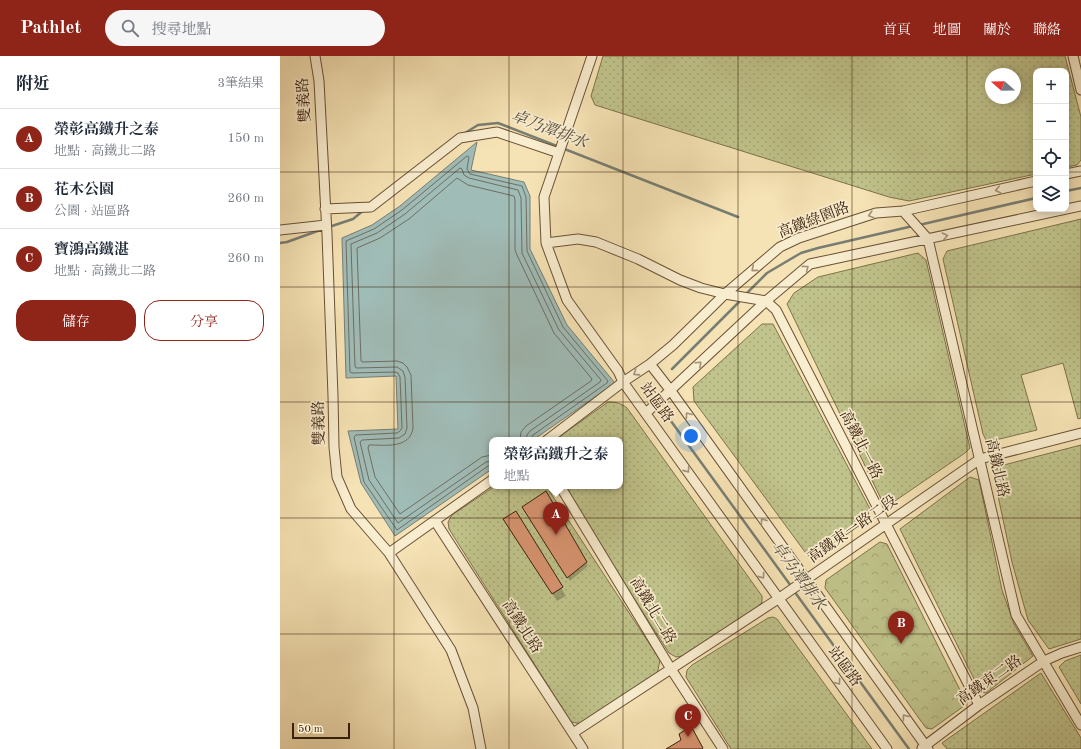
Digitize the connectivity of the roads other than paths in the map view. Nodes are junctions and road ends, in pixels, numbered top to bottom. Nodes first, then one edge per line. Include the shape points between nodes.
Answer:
1 (315, 56) edge
2 (592, 56) edge
3 (1073, 56) edge
4 (1081, 90) edge
5 (560, 149) junction
6 (1081, 171) edge
7 (1069, 173) edge
8 (1033, 182) edge
9 (1081, 206) edge
10 (325, 209) junction
11 (903, 211) junction
12 (280, 230) edge
13 (327, 230) junction
14 (928, 239) junction
15 (546, 243) junction
16 (725, 294) junction
17 (766, 301) junction
18 (650, 364) junction
19 (623, 382) junction
20 (671, 391) junction
21 (646, 413) junction
22 (1081, 433) edge
23 (552, 437) edge
24 (980, 459) junction
25 (489, 482) edge
26 (562, 489) edge
27 (436, 521) junction
28 (885, 524) junction
29 (389, 553) junction
30 (805, 580) junction
31 (778, 600) junction
32 (1081, 647) edge
33 (1044, 661) junction
34 (671, 669) junction
35 (979, 705) junction
36 (1081, 725) edge
37 (573, 733) junction
38 (924, 748) edge
39 (481, 749) edge
40 (583, 749) edge
41 (723, 749) edge
42 (887, 749) edge

1 - 10 street, 雙義路 via 319,81
2 - 5 street, 站區路
3 - 4 street
5 - 10 street via 497,132 460,138 371,207
5 - 15 street, 站區路 via 544,197
6 - 7 street
8 -> 11 street, 高鐵綠園路
14 -> 9 street
10 - 13 street, 雙義路
11 - 14 street, 高鐵北路
11 -> 16 street, 高鐵綠園路 via 876,213 799,238 780,247
12 - 13 street
13 - 29 street, 雙義路 via 337,476 351,509
17 -> 14 street via 810,264
14 - 24 street, 高鐵北路
15 - 16 street via 578,239 596,242 680,280
15 - 19 street, 站區路 via 567,300 618,371
16 - 17 street
16 - 18 street, 高鐵綠園路
20 -> 17 street
17 - 28 street, 高鐵北一路 via 776,310
18 -> 19 street, 高鐵綠園路
18 - 20 street, 站區路
19 - 21 street, 站區路
19 - 23 street, 高鐵綠園路
20 - 21 street
30 -> 20 street, 站區路
21 -> 31 street, 站區路
22 - 24 street, 高鐵東一路二段
24 - 28 street, 高鐵東一路二段
24 - 33 street, 高鐵北路 via 1016,615
25 - 27 street
26 - 34 street, 高鐵北二路
27 - 29 street
27 - 37 street, 高鐵北路
28 - 30 street, 高鐵東一路二段
28 - 35 street, 高鐵北一路
29 - 39 street, 雙義路 via 451,650 473,708
30 - 31 street, 高鐵東一路二段
38 -> 30 street, 站區路
31 - 34 street, 高鐵東一路二段
31 -> 42 street, 站區路
32 - 33 street, 高鐵東二路
33 - 35 street, 高鐵東二路
33 - 36 street, 高鐵北路
34 - 37 street, 高鐵東一路二段
34 - 41 street, 高鐵北二路
35 - 38 street, 高鐵東二路
37 - 40 street, 高鐵北路

